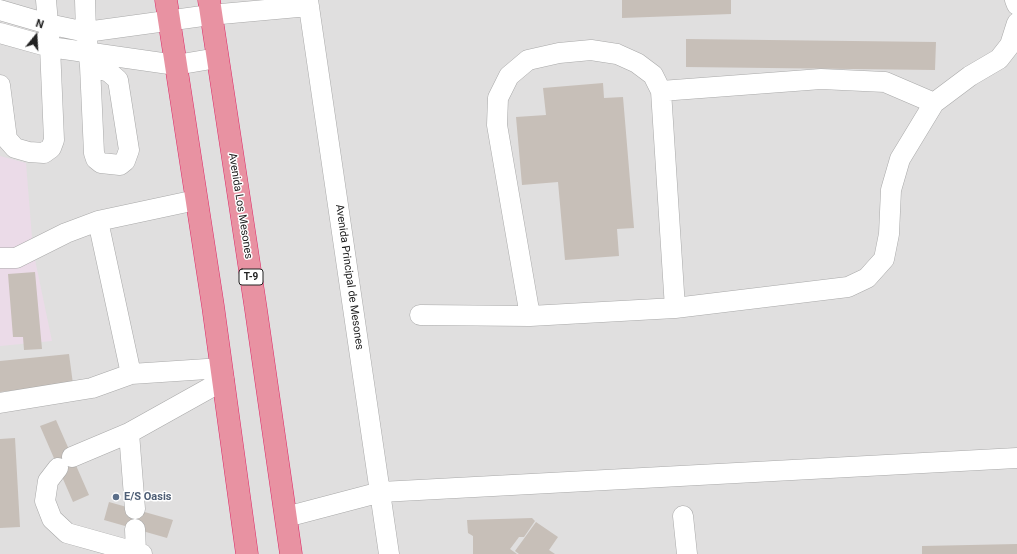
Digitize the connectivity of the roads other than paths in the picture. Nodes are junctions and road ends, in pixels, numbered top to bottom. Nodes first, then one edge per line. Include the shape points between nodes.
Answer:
1 (46, 0) edge
2 (166, 0) edge
3 (1015, 0) edge
4 (88, 2) edge
5 (309, 3) edge
6 (1017, 5) edge
7 (209, 8) edge
8 (0, 10) edge
9 (169, 21) junction
10 (1017, 23) edge
11 (48, 24) junction
12 (86, 32) junction
13 (0, 33) edge
14 (50, 47) junction
15 (217, 58) junction
16 (89, 60) junction
17 (176, 65) junction
18 (0, 85) edge
19 (661, 92) junction
20 (934, 103) junction
21 (196, 200) junction
22 (98, 221) junction
23 (0, 258) edge
24 (675, 308) junction
25 (420, 315) dead end
26 (530, 316) junction
27 (131, 374) junction
28 (223, 374) junction
29 (0, 403) edge
30 (129, 433) junction
31 (1017, 458) edge
32 (381, 492) junction
33 (135, 509) dead end
34 (683, 516) dead end
35 (286, 517) junction
36 (135, 529) dead end
37 (139, 553) edge
38 (247, 554) edge
39 (291, 554) edge
40 (389, 554) edge
41 (687, 554) edge

1 - 11 street
2 - 9 highway
3 - 6 street
4 - 12 street
5 - 7 street
5 - 32 street, Avenida Principal de Mesones
7 - 9 street
7 - 15 highway, Avenida Los Mesones / T-9
8 - 11 street
9 - 12 street
9 - 17 highway
10 - 20 street via 1010,45 999,59 970,76
11 - 12 street
11 - 14 street
12 - 16 street
13 - 14 street
14 - 16 street
14 - 18 street via 54,140 51,148 44,153 29,152 15,148 7,139
15 - 17 street
15 - 35 highway, Avenida Los Mesones / T-9
16 - 17 street
17 - 21 highway
19 - 20 street via 822,79 885,82
19 - 24 street
19 - 26 street via 653,75 637,63 617,54 592,50 559,53 528,60 509,76 498,98 496,125
20 - 24 street via 900,159 891,190 889,234 884,259 867,278 848,287
21 - 22 street
21 - 28 highway
22 - 23 street via 66,233 16,258
22 - 27 street
24 - 26 street
25 - 26 street
27 - 28 street
27 - 29 street via 92,388
28 - 30 street
28 - 38 highway
30 - 33 street
30 - 37 street via 65,463 48,481 45,501 52,519 67,533
31 - 32 street
32 - 35 street
32 - 40 street, Avenida Principal de Mesones
34 - 41 street
35 - 39 highway, Avenida Los Mesones / T-9
36 - 37 street

